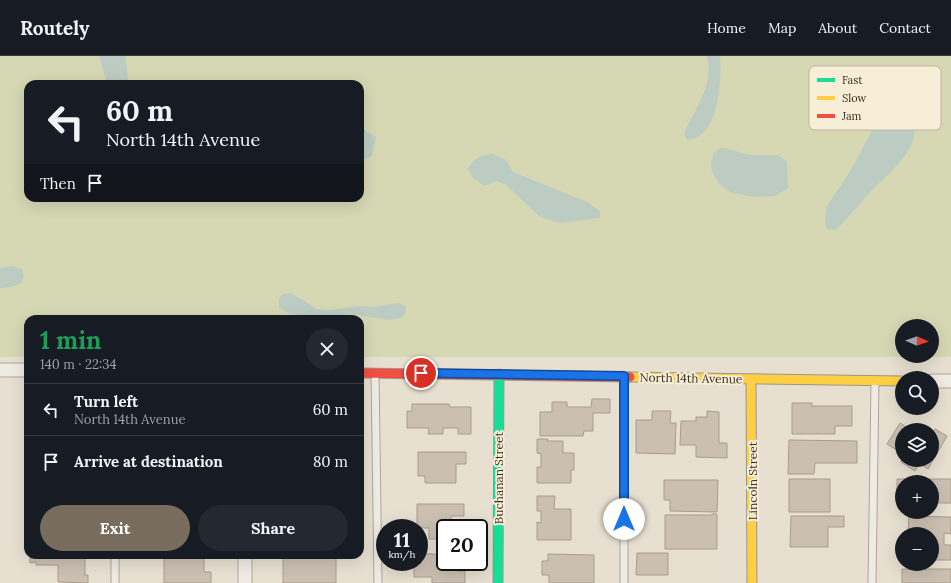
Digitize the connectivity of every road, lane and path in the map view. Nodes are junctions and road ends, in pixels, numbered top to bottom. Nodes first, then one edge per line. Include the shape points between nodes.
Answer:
1 (0, 370) edge
2 (24, 370) edge
3 (364, 373) edge
4 (375, 373) junction
5 (499, 374) junction
6 (624, 376) junction
7 (751, 379) junction
8 (875, 380) junction
9 (895, 381) edge
10 (939, 381) edge
11 (951, 381) edge
12 (115, 559) edge
13 (245, 559) edge
14 (114, 583) edge
15 (245, 583) edge
16 (378, 583) edge
17 (498, 583) edge
18 (624, 583) edge
19 (752, 583) edge
20 (872, 583) edge

1 - 2 street
3 - 4 street, North 14th Avenue
4 - 5 street, North 14th Avenue
4 - 16 lane
5 - 6 street, North 14th Avenue
5 - 17 street, Buchanan Street
6 - 7 street, North 14th Avenue
6 - 18 lane
7 - 8 street, North 14th Avenue
7 - 19 street, Lincoln Street
8 - 9 street, North 14th Avenue
8 - 20 lane
10 - 11 street
12 - 14 lane
13 - 15 street

